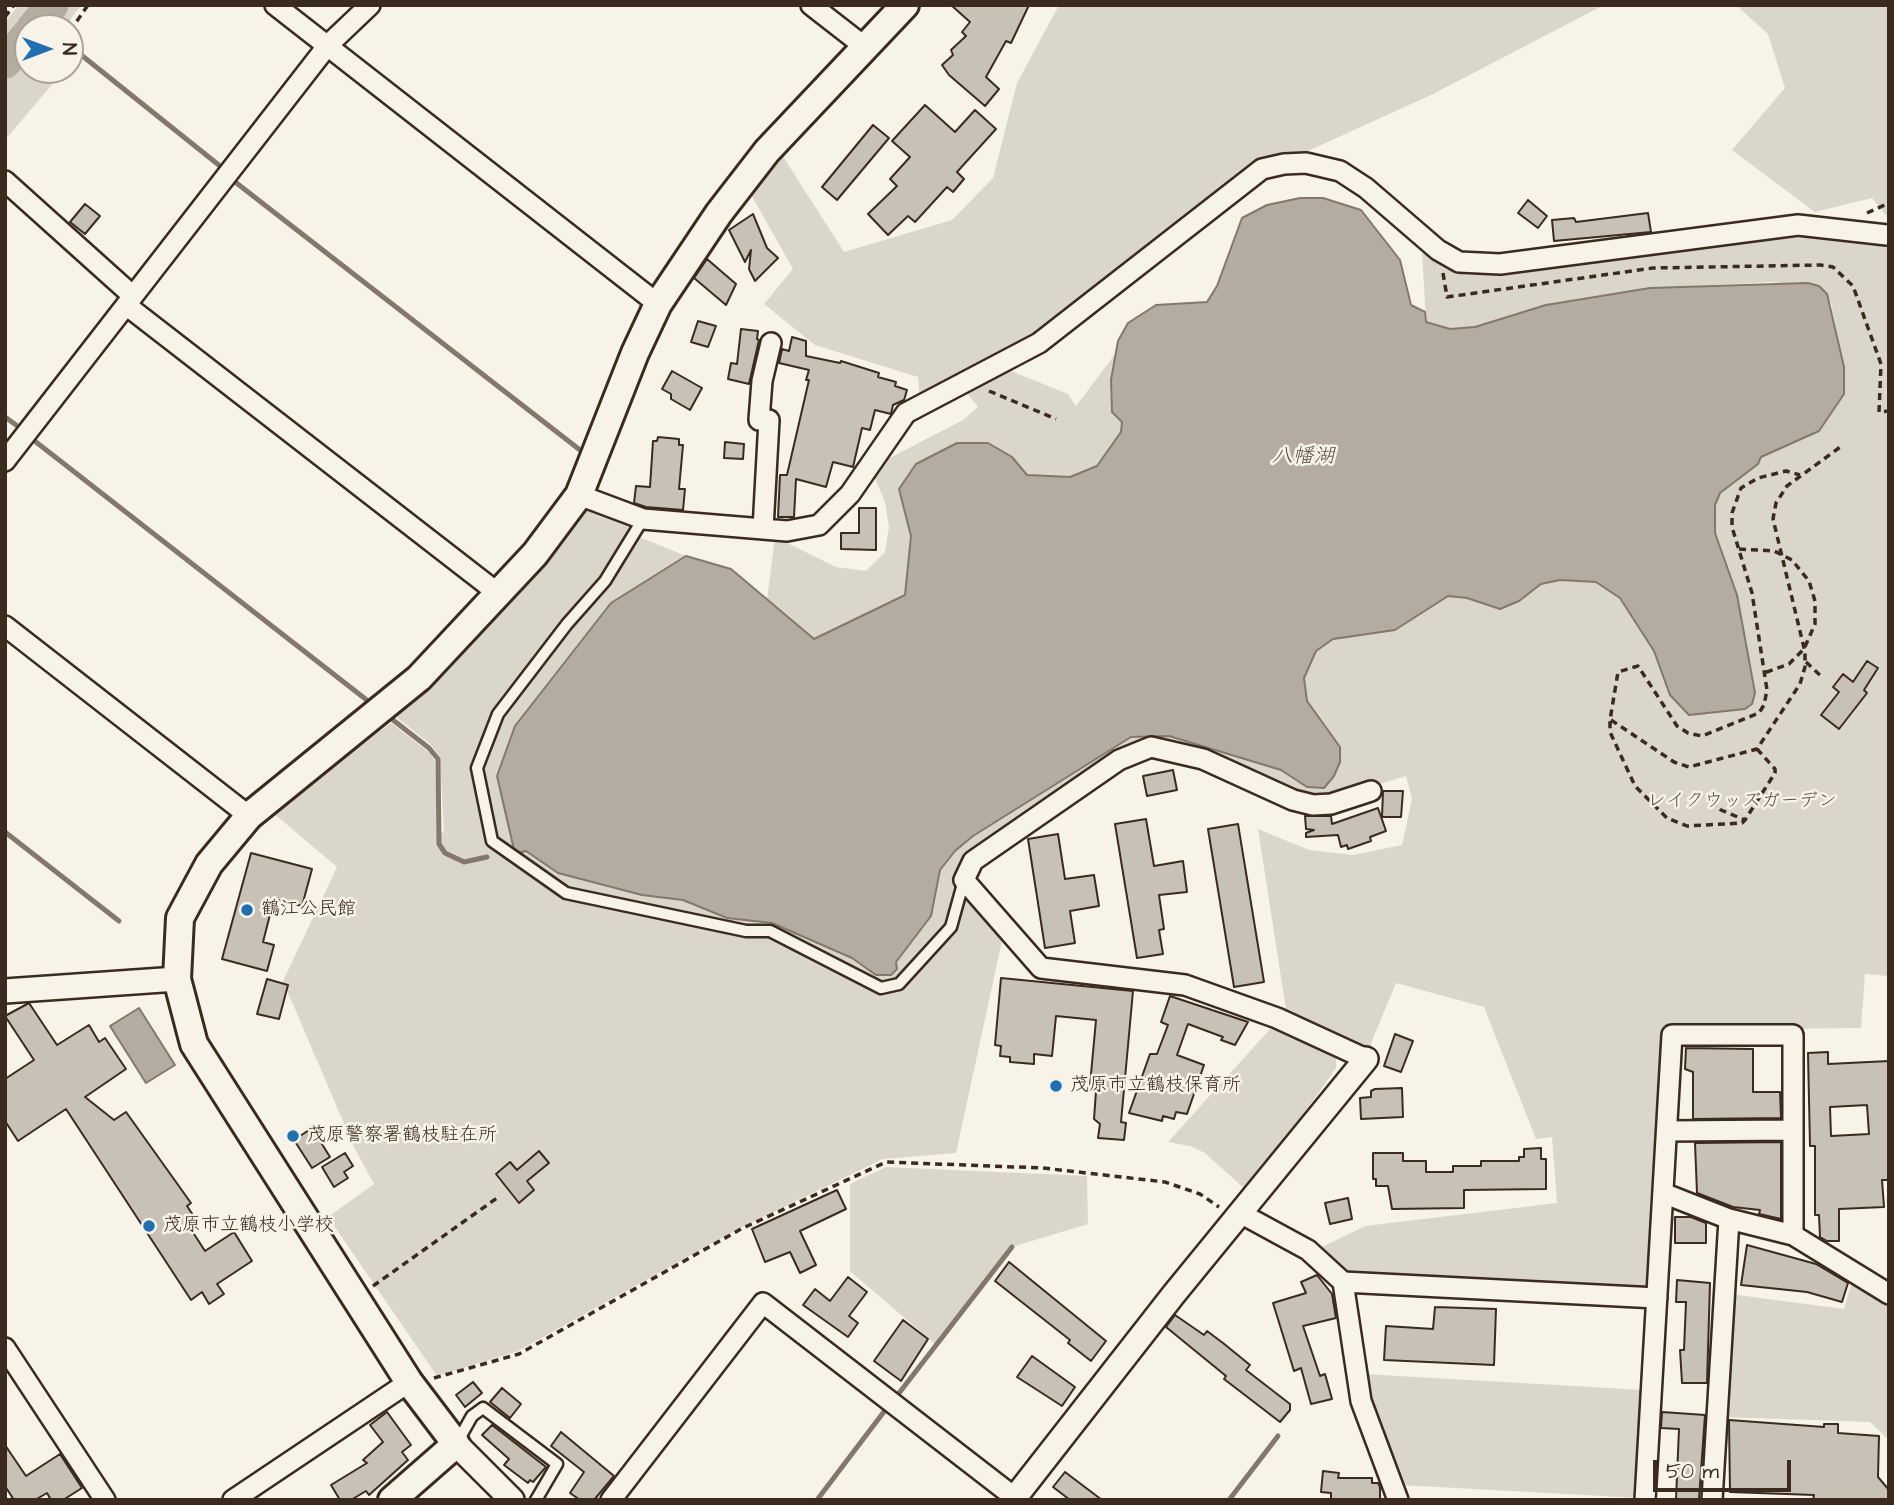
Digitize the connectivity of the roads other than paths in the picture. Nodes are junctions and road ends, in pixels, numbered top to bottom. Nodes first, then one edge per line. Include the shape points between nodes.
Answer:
1 (275, 5) edge
2 (370, 5) edge
3 (811, 5) edge
4 (905, 5) edge
5 (328, 45) junction
6 (865, 47) junction
7 (5, 181) edge
8 (1887, 235) edge
9 (130, 301) junction
10 (659, 304) junction
11 (771, 343) dead end
12 (5, 461) edge
13 (579, 495) junction
14 (643, 519) junction
15 (762, 529) junction
16 (499, 594) junction
17 (5, 626) edge
18 (1371, 791) dead end
19 (249, 816) junction
20 (964, 880) junction
21 (177, 979) junction
22 (5, 991) edge
23 (1366, 1059) joint
24 (1793, 1130) junction
25 (1667, 1131) junction
26 (1663, 1193) junction
27 (1238, 1216) junction
28 (1729, 1219) junction
29 (1793, 1235) junction
30 (1343, 1282) junction
31 (1889, 1294) edge
32 (1657, 1298) junction
33 (5, 1348) edge
34 (409, 1382) junction
35 (456, 1444) junction
36 (1015, 1499) edge
37 (105, 1500) edge
38 (233, 1500) edge
39 (392, 1500) edge
40 (512, 1500) edge
41 (536, 1500) edge
42 (611, 1500) edge
43 (1398, 1500) edge
44 (1645, 1500) edge
45 (1712, 1500) edge

1 - 5 street
2 - 5 street
3 - 6 street
4 - 6 main road
5 - 9 street
5 - 10 street
6 - 10 main road via 767,151
7 - 9 street
8 - 15 street via 1798,225 1500,264 1459,262 1340,172 1306,163 1262,169 1039,343 906,413 850,494 819,525 787,531
9 - 12 street
9 - 16 street
10 - 13 main road
11 - 15 street via 759,420 769,420
13 - 14 street
13 - 16 main road
14 - 15 street
14 - 20 lane via 605,581 498,714 477,768 492,841 566,893 746,931 770,931 881,988 899,984 951,927
16 - 19 main road via 419,678
17 - 19 street
18 - 20 street via 1313,805 1203,759 1152,747 1119,760 973,861
19 - 21 main road via 209,864 180,918
20 - 23 street via 1041,968 1185,985 1277,1018
21 - 22 street
21 - 34 main road via 194,1044
23 - 27 street
24 - 25 street
24 - 25 street via 1793,1035 1672,1035
24 - 29 street
25 - 26 street
26 - 28 street
26 - 32 street
27 - 30 street via 1307,1250
27 - 36 street
28 - 29 street
28 - 45 street
29 - 31 street
30 - 32 street
30 - 43 street via 1361,1401
32 - 44 street
33 - 37 street
34 - 35 main road
34 - 38 street
35 - 39 main road
35 - 40 street
35 - 41 lane via 472,1416 483,1408 557,1464
36 - 42 street via 763,1303

